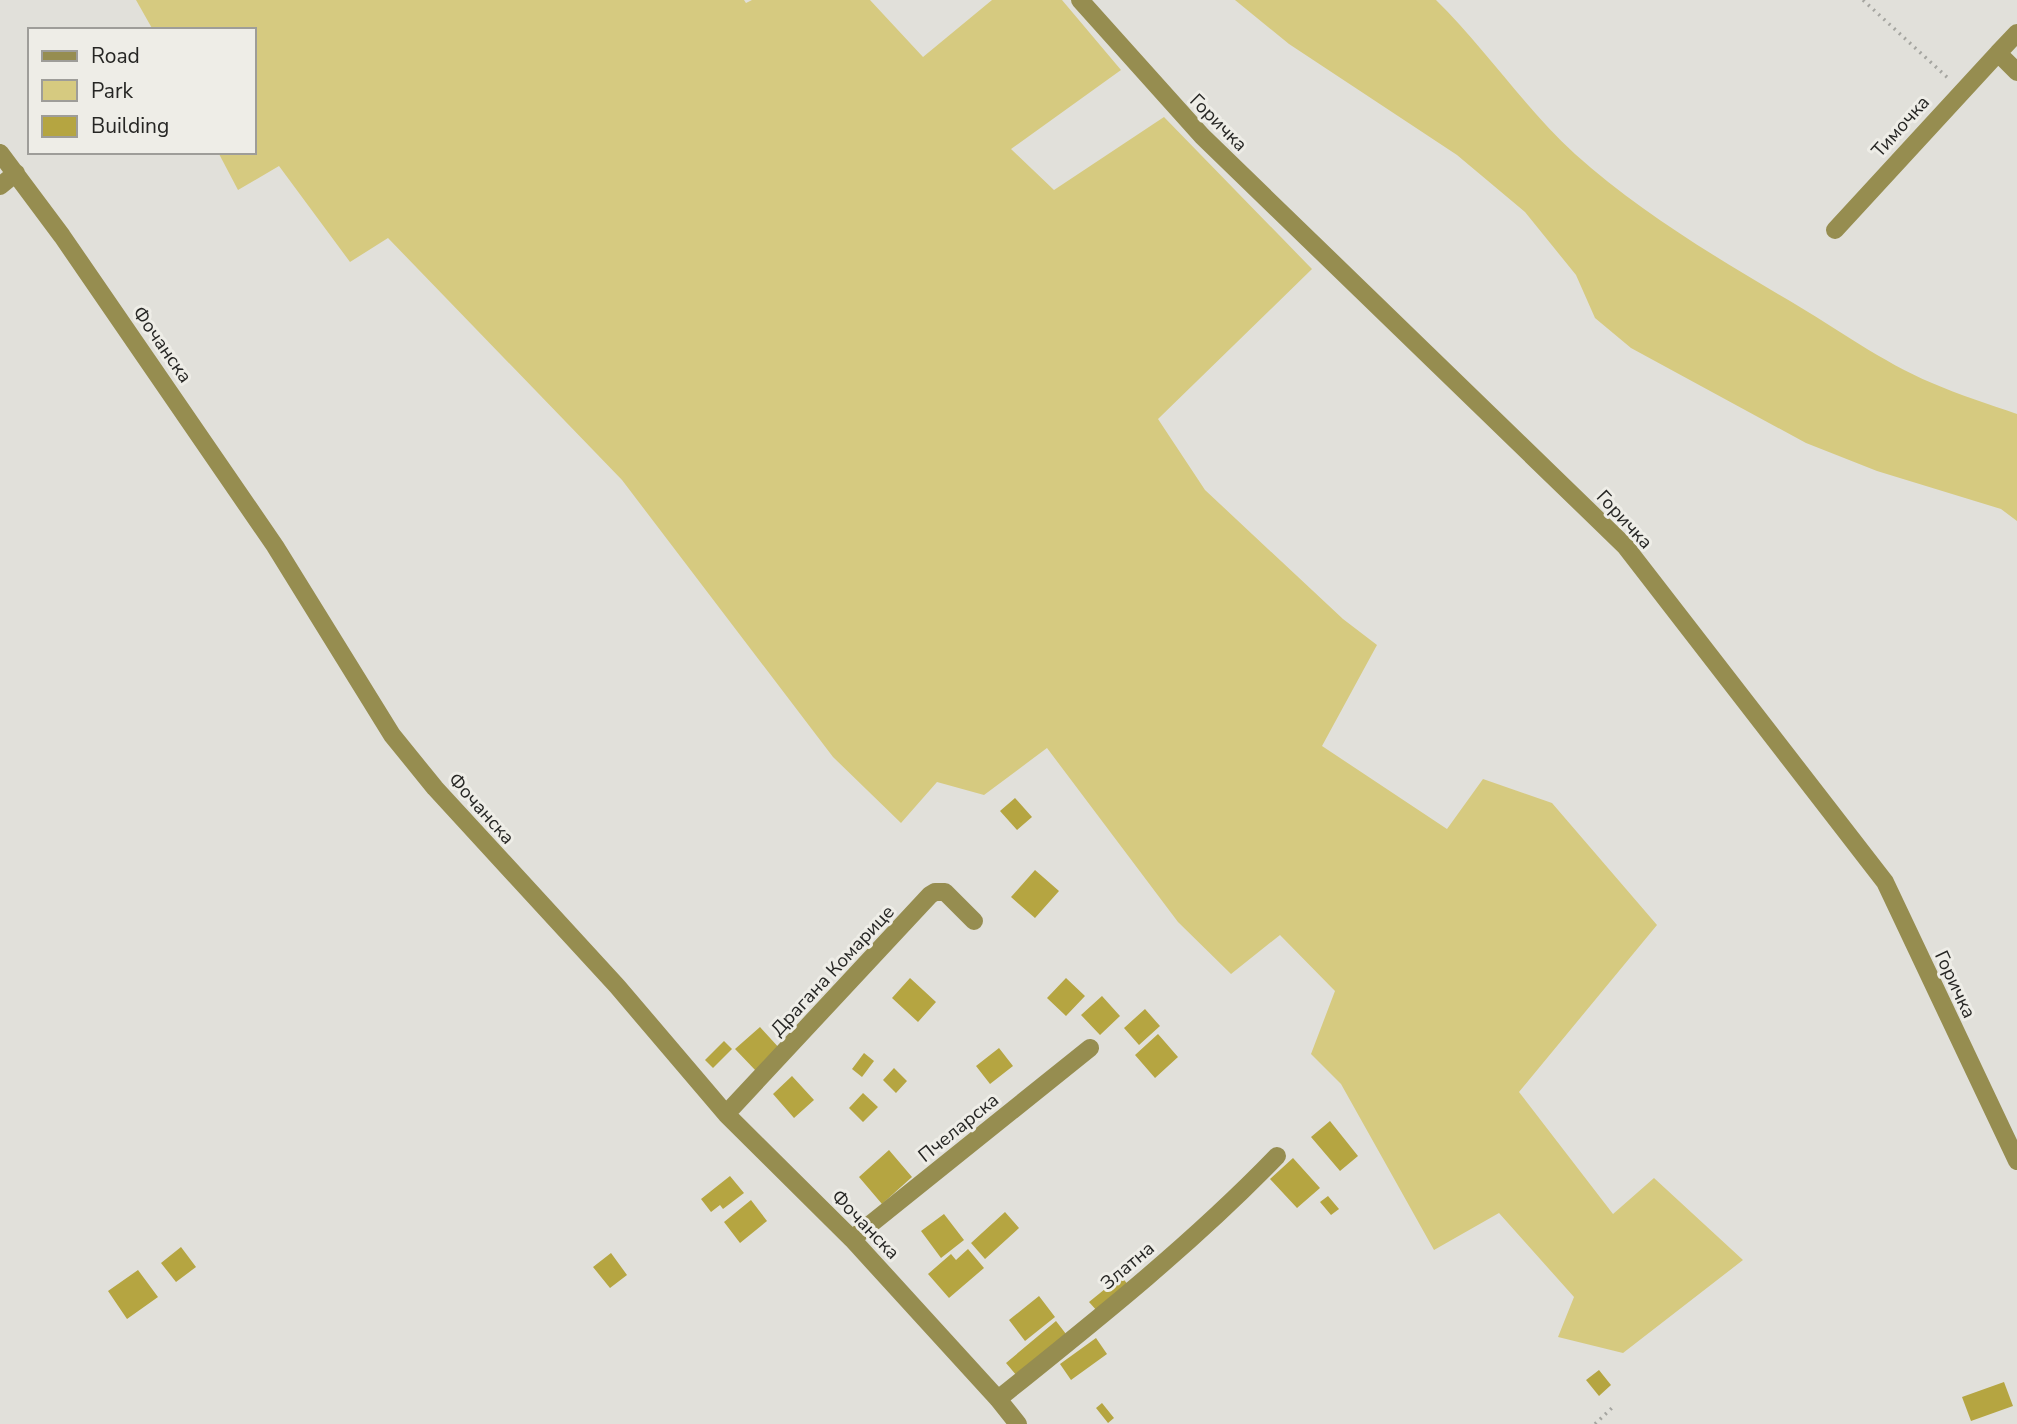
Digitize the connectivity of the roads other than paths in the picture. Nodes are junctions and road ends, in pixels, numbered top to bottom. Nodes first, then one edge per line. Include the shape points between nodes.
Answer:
1 (1080, 0) edge
2 (2017, 33) edge
3 (1998, 52) junction
4 (2017, 72) edge
5 (0, 153) edge
6 (16, 173) junction
7 (0, 186) edge
8 (1835, 230) dead end
9 (974, 920) dead end
10 (1090, 1048) dead end
11 (726, 1114) junction
12 (1277, 1156) dead end
13 (2017, 1161) edge
14 (852, 1239) junction
15 (998, 1399) junction
16 (1018, 1424) edge

1 - 13 street, Горичка via 1202,136 1625,546 1885,882
2 - 3 street, Тимочка
3 - 4 street
3 - 8 street, Тимочка
5 - 6 street, Фочанска
6 - 7 street
6 - 11 street, Фочанска via 275,546 392,735
9 - 11 street, Драгана Комарице via 945,892 930,895
10 - 14 street, Пчеларска
11 - 14 street, Фочанска
12 - 15 street, Златна via 1227,1208
14 - 15 street, Фочанска
15 - 16 street, Фочанска

